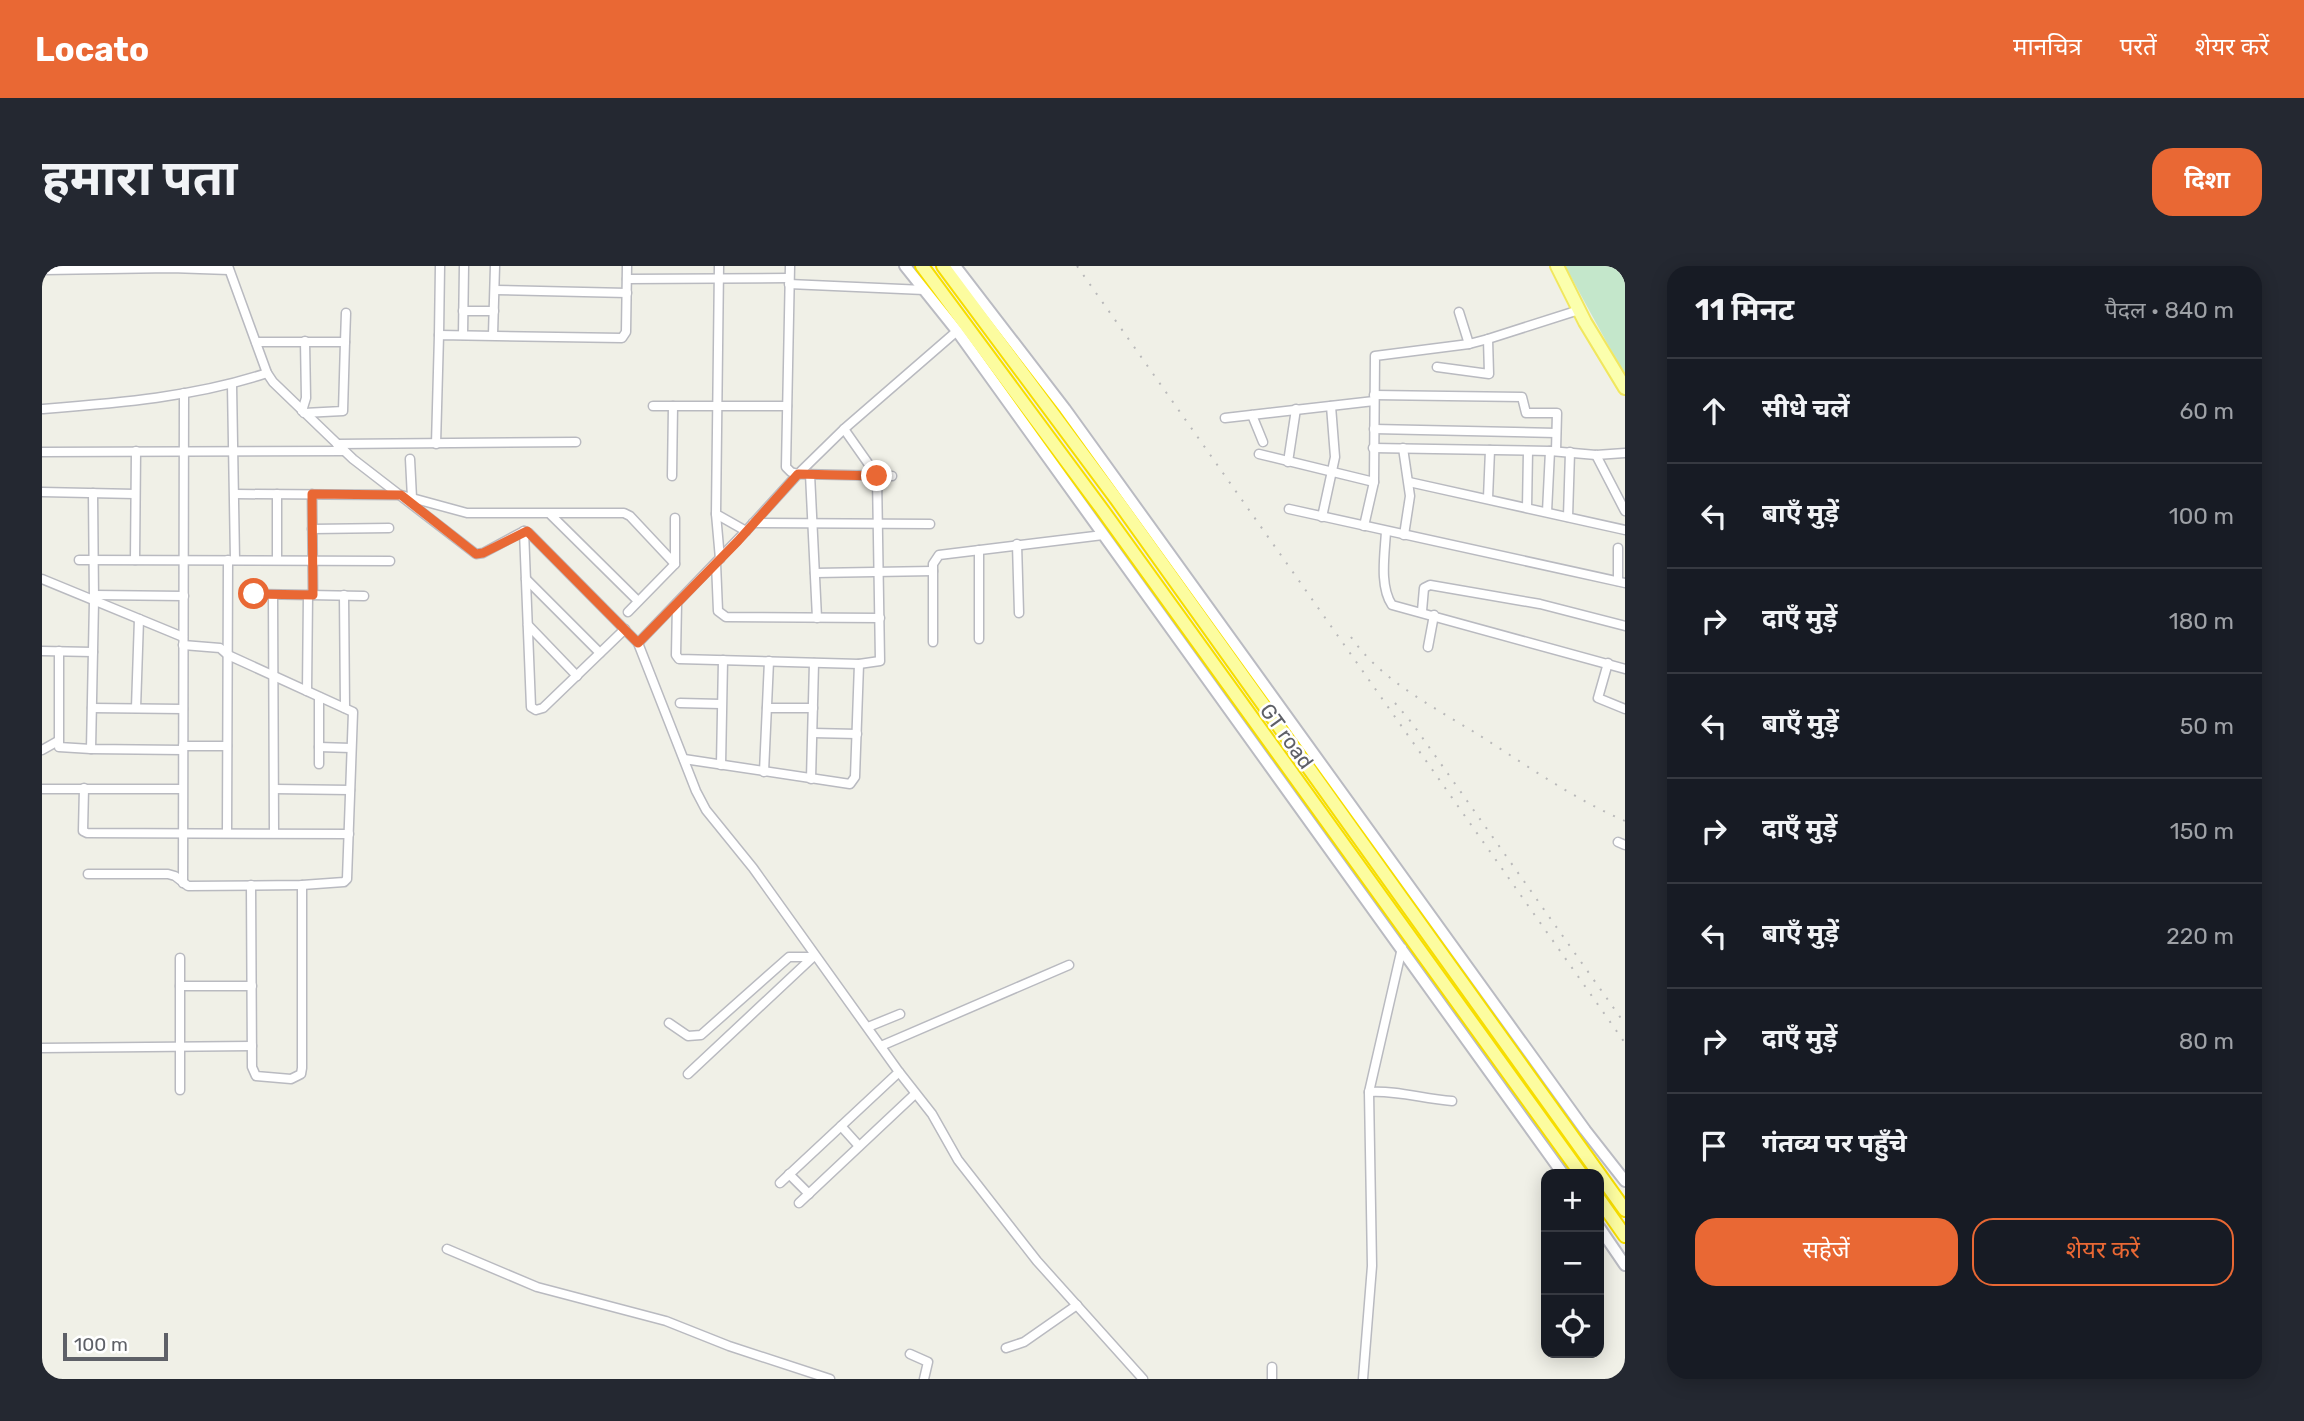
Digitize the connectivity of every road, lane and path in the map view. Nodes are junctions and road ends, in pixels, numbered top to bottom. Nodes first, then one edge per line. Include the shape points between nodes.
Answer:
1 (440, 266) edge
2 (464, 266) edge
3 (495, 266) edge
4 (627, 266) edge
5 (719, 266) edge
6 (790, 266) edge
7 (905, 266) edge
8 (922, 266) edge
9 (943, 266) edge
10 (954, 266) edge
11 (1557, 266) edge
12 (42, 267) edge
13 (171, 267) edge
14 (228, 268) edge
15 (627, 279) junction
16 (718, 279) junction
17 (789, 281) junction
18 (495, 290) junction
19 (923, 290) junction
20 (627, 293) junction
21 (1579, 310) junction
22 (463, 311) junction
23 (494, 312) junction
24 (1459, 312) dead end
25 (346, 313) dead end
26 (957, 331) junction
27 (439, 335) junction
28 (463, 335) junction
29 (493, 335) junction
30 (1488, 339) junction
31 (305, 341) junction
32 (256, 342) junction
33 (345, 342) junction
34 (1469, 344) junction
35 (1437, 368) dead end
36 (267, 373) junction
37 (232, 384) junction
38 (1625, 388) edge
39 (184, 393) junction
40 (1374, 398) junction
41 (718, 405) junction
42 (653, 406) dead end
43 (673, 406) junction
44 (787, 406) junction
45 (1331, 406) junction
46 (42, 409) edge
47 (1296, 409) junction
48 (303, 412) junction
49 (1252, 415) junction
50 (1225, 418) dead end
51 (844, 429) junction
52 (1374, 429) junction
53 (1556, 433) junction
54 (576, 442) dead end
55 (1262, 442) dead end
56 (337, 444) junction
57 (436, 444) junction
58 (1373, 447) junction
59 (1404, 448) junction
60 (184, 450) junction
61 (1490, 450) junction
62 (136, 451) junction
63 (234, 451) junction
64 (1528, 451) junction
65 (1553, 451) junction
66 (42, 452) edge
67 (344, 452) junction
68 (1570, 452) junction
69 (1625, 453) edge
70 (1259, 454) dead end
71 (1596, 455) junction
72 (410, 459) dead end
73 (1288, 462) junction
74 (1332, 472) junction
75 (798, 474) junction
76 (810, 474) junction
77 (672, 476) dead end
78 (877, 476) junction
79 (892, 476) dead end
80 (1374, 482) junction
81 (1409, 482) junction
82 (42, 492) edge
83 (93, 493) junction
84 (135, 494) junction
85 (235, 494) junction
86 (277, 494) junction
87 (312, 494) junction
88 (401, 495) junction
89 (412, 498) junction
90 (1488, 498) junction
91 (1527, 508) junction
92 (1289, 509) dead end
93 (1625, 511) edge
94 (1547, 512) junction
95 (716, 513) junction
96 (551, 514) junction
97 (1322, 517) junction
98 (1568, 517) junction
99 (675, 518) dead end
100 (753, 523) junction
101 (811, 523) junction
102 (879, 523) junction
103 (930, 524) dead end
104 (1364, 526) junction
105 (389, 527) dead end
106 (312, 529) junction
107 (1625, 530) edge
108 (524, 531) junction
109 (746, 531) junction
110 (1386, 531) junction
111 (1103, 535) junction
112 (1404, 535) junction
113 (1017, 544) junction
114 (1618, 548) dead end
115 (979, 550) junction
116 (79, 560) dead end
117 (94, 560) junction
118 (135, 560) junction
119 (184, 560) junction
120 (231, 560) junction
121 (277, 560) junction
122 (313, 561) junction
123 (390, 561) dead end
124 (718, 561) junction
125 (674, 564) junction
126 (933, 571) junction
127 (880, 572) junction
128 (815, 573) junction
129 (42, 579) edge
130 (526, 579) junction
131 (1622, 582) edge
132 (254, 594) dead end
133 (272, 594) junction
134 (310, 595) junction
135 (344, 595) junction
136 (184, 596) junction
137 (364, 596) dead end
138 (94, 598) junction
139 (638, 601) junction
140 (677, 603) junction
141 (1422, 611) junction
142 (628, 612) dead end
143 (1018, 613) dead end
144 (1434, 615) junction
145 (817, 618) junction
146 (880, 618) junction
147 (139, 619) junction
148 (528, 625) junction
149 (1625, 626) edge
150 (625, 629) junction
151 (979, 639) dead end
152 (183, 641) junction
153 (933, 642) dead end
154 (638, 643) junction
155 (1428, 647) dead end
156 (42, 651) edge
157 (59, 651) junction
158 (93, 652) junction
159 (600, 653) junction
160 (229, 655) junction
161 (723, 660) junction
162 (769, 661) junction
163 (814, 663) junction
164 (1608, 663) junction
165 (859, 664) junction
166 (1625, 669) edge
167 (273, 676) junction
168 (576, 676) junction
169 (307, 691) junction
170 (319, 697) junction
171 (680, 703) dead end
172 (721, 704) junction
173 (92, 708) junction
174 (136, 708) junction
175 (345, 708) junction
176 (767, 708) junction
177 (813, 708) junction
178 (183, 709) junction
179 (1625, 709) edge
180 (813, 733) junction
181 (857, 734) junction
182 (58, 741) junction
183 (227, 746) junction
184 (319, 747) junction
185 (183, 748) junction
186 (351, 748) junction
187 (91, 749) junction
188 (42, 750) edge
189 (684, 759) junction
190 (319, 764) dead end
191 (721, 765) junction
192 (764, 772) junction
193 (811, 779) junction
194 (84, 788) junction
195 (42, 789) edge
196 (182, 789) junction
197 (275, 789) junction
198 (350, 790) junction
199 (227, 833) junction
200 (274, 833) junction
201 (183, 834) junction
202 (349, 834) junction
203 (88, 874) dead end
204 (183, 883) junction
205 (251, 885) junction
206 (302, 885) junction
207 (1402, 948) junction
208 (814, 956) junction
209 (180, 958) dead end
210 (1069, 965) dead end
211 (180, 986) junction
212 (251, 986) junction
213 (900, 1014) dead end
214 (669, 1023) dead end
215 (868, 1027) junction
216 (180, 1046) junction
217 (252, 1046) junction
218 (881, 1046) junction
219 (42, 1048) edge
220 (899, 1072) junction
221 (688, 1073) dead end
222 (180, 1090) dead end
223 (1369, 1092) junction
224 (915, 1094) junction
225 (1452, 1101) dead end
226 (841, 1126) junction
227 (859, 1146) junction
228 (1559, 1169) edge
229 (1577, 1169) edge
230 (789, 1174) junction
231 (1625, 1181) edge
232 (780, 1183) dead end
233 (809, 1194) junction
234 (799, 1203) dead end
235 (1604, 1206) edge
236 (1625, 1210) edge
237 (1602, 1232) edge
238 (1625, 1236) edge
239 (447, 1249) dead end
240 (1625, 1265) edge
241 (1077, 1305) junction
242 (1006, 1348) dead end
243 (910, 1354) dead end
244 (1272, 1367) dead end
245 (830, 1379) edge
246 (924, 1379) edge
247 (1143, 1379) edge
248 (1272, 1379) edge
249 (1363, 1379) edge

1 - 27 street
2 - 22 street
3 - 18 street
4 - 15 street
5 - 16 street
6 - 17 street
7 - 19 main road
8 - 229 highway, GT road
9 - 236 highway, GT road via 1117,500
10 - 231 main road via 1065,409
11 - 21 main road
12 - 13 street
13 - 14 street
14 - 32 street
15 - 16 street
15 - 20 street
16 - 17 street
16 - 41 street
17 - 19 street
17 - 44 street
18 - 20 street
18 - 23 street
19 - 26 main road
20 - 29 street via 622,338
21 - 30 street
21 - 38 main road
22 - 23 street
22 - 28 street
23 - 29 street
24 - 34 street
25 - 33 street
26 - 51 street
26 - 111 main road
27 - 28 street
27 - 57 street
28 - 29 street
30 - 34 street
30 - 35 street via 1489,374
31 - 32 street
31 - 33 street
31 - 48 street
32 - 36 street
33 - 48 street via 343,411
34 - 40 street via 1375,356
36 - 37 street
36 - 48 street
37 - 39 street
37 - 63 street
39 - 46 street
39 - 60 street
40 - 45 street
40 - 52 street
40 - 53 street via 1522,397 1526,413 1557,413
41 - 43 street
41 - 44 street
41 - 95 street
42 - 43 street
43 - 77 street
44 - 75 street via 786,467
45 - 47 street
45 - 74 street
47 - 49 street
47 - 73 street
48 - 56 street
49 - 50 street
49 - 55 street
51 - 75 street
51 - 78 street
52 - 53 street
52 - 58 street
53 - 65 street
54 - 57 street
56 - 57 street
56 - 67 street
58 - 59 street
58 - 80 street
59 - 61 street
59 - 81 street
60 - 62 street
60 - 63 street
60 - 119 street
61 - 64 street
61 - 90 street
62 - 66 street
62 - 84 street
63 - 67 street
63 - 85 street
64 - 65 street
64 - 91 street
65 - 68 street
65 - 94 street
67 - 88 street
68 - 71 street
68 - 98 street
69 - 71 street
70 - 73 street
71 - 93 street
72 - 89 street
73 - 74 street
74 - 80 street
74 - 97 street
75 - 76 street
75 - 100 street
76 - 78 street
76 - 101 street
78 - 79 street
78 - 102 street
80 - 104 street
81 - 90 street
81 - 112 street
82 - 83 street
83 - 84 street
83 - 117 street
84 - 118 street
85 - 86 street
85 - 120 street
86 - 87 street
86 - 121 street
87 - 88 street
87 - 106 street
88 - 89 street
88 - 108 street via 476,554
89 - 96 street via 467,513
90 - 91 street
91 - 94 street
92 - 97 street
94 - 98 street
95 - 109 street
95 - 124 street
96 - 125 street via 628,514
96 - 139 street
97 - 104 street
98 - 107 street
99 - 125 street
100 - 101 street
100 - 109 street
101 - 102 street
101 - 128 street
102 - 103 street
102 - 127 street
104 - 110 street
105 - 106 street
106 - 122 street
108 - 130 street
108 - 150 street
109 - 124 street
110 - 112 street
110 - 141 street via 1385,579 1390,601
111 - 113 street
111 - 207 main road
112 - 131 street
113 - 115 street
113 - 143 street
114 - 131 street
115 - 126 street via 939,555
115 - 151 street
116 - 117 street
117 - 118 street
117 - 138 street
118 - 119 street
119 - 120 street
119 - 136 street
120 - 121 street
120 - 160 street
121 - 122 street
122 - 123 street
122 - 134 street
124 - 140 street
124 - 145 street via 718,611 722,616
125 - 139 street
126 - 127 street
126 - 153 street
127 - 128 street
127 - 146 street
128 - 145 street
129 - 138 street
130 - 148 street
130 - 159 street
132 - 133 street
133 - 134 street
133 - 167 street
134 - 135 street
134 - 169 street
135 - 137 street
135 - 175 street
136 - 138 street
136 - 152 street
138 - 147 street
138 - 158 street
139 - 142 street
140 - 154 street
140 - 161 street via 677,657
141 - 144 street
141 - 149 street via 1424,589 1430,585 1540,604
144 - 155 street
144 - 164 street
145 - 146 street
146 - 165 street via 880,661
147 - 152 street
147 - 174 street
148 - 168 street
148 - 168 street via 531,707 543,708
150 - 154 street
150 - 159 street
152 - 160 street via 220,648
152 - 178 street
154 - 189 street
156 - 157 street
157 - 158 street
157 - 182 street
158 - 173 street
159 - 168 street
160 - 167 street
160 - 183 street
161 - 162 street
161 - 172 street
162 - 163 street
162 - 176 street
163 - 165 street
163 - 177 street
164 - 166 street
164 - 179 street via 1598,698
165 - 181 street
167 - 169 street
167 - 197 street
169 - 170 street
170 - 175 street
170 - 184 street
171 - 172 street
172 - 191 street
173 - 174 street
173 - 187 street
174 - 178 street
175 - 186 street via 354,714
176 - 177 street
176 - 192 street
177 - 180 street
178 - 185 street
180 - 181 street
180 - 193 street
181 - 193 street via 853,781
182 - 187 street via 61,748
182 - 188 street
183 - 185 street
183 - 199 street
184 - 186 street
184 - 190 street
185 - 187 street
185 - 196 street
186 - 198 street
189 - 191 street
189 - 208 street via 706,810
191 - 192 street
192 - 193 street
194 - 195 street
194 - 196 street
194 - 201 street via 84,833
196 - 201 street
197 - 198 street
197 - 200 street
198 - 202 street
199 - 200 street
199 - 201 street
200 - 202 street
201 - 204 street
202 - 206 street via 346,881
203 - 204 street via 168,874
204 - 205 street
205 - 206 street
205 - 212 street
206 - 217 street via 301,1074 291,1079 256,1076
207 - 223 street
207 - 228 main road
208 - 214 street via 789,957 701,1035 688,1036
208 - 215 street
208 - 221 street
209 - 211 street
210 - 218 street
211 - 212 street
211 - 216 street
212 - 217 street
213 - 215 street
215 - 218 street
216 - 217 street
216 - 219 street
216 - 222 street
218 - 220 street
220 - 224 street
220 - 226 street
223 - 225 street via 1393,1091
223 - 249 street via 1371,1277
224 - 227 street
224 - 241 street via 958,1160
226 - 227 street
226 - 230 street
227 - 233 street
230 - 232 street
230 - 233 street
233 - 234 street
235 - 238 highway
237 - 240 main road
239 - 245 street via 537,1287 666,1321
241 - 242 street via 1028,1340
241 - 247 street
243 - 246 street via 928,1362
244 - 248 street

